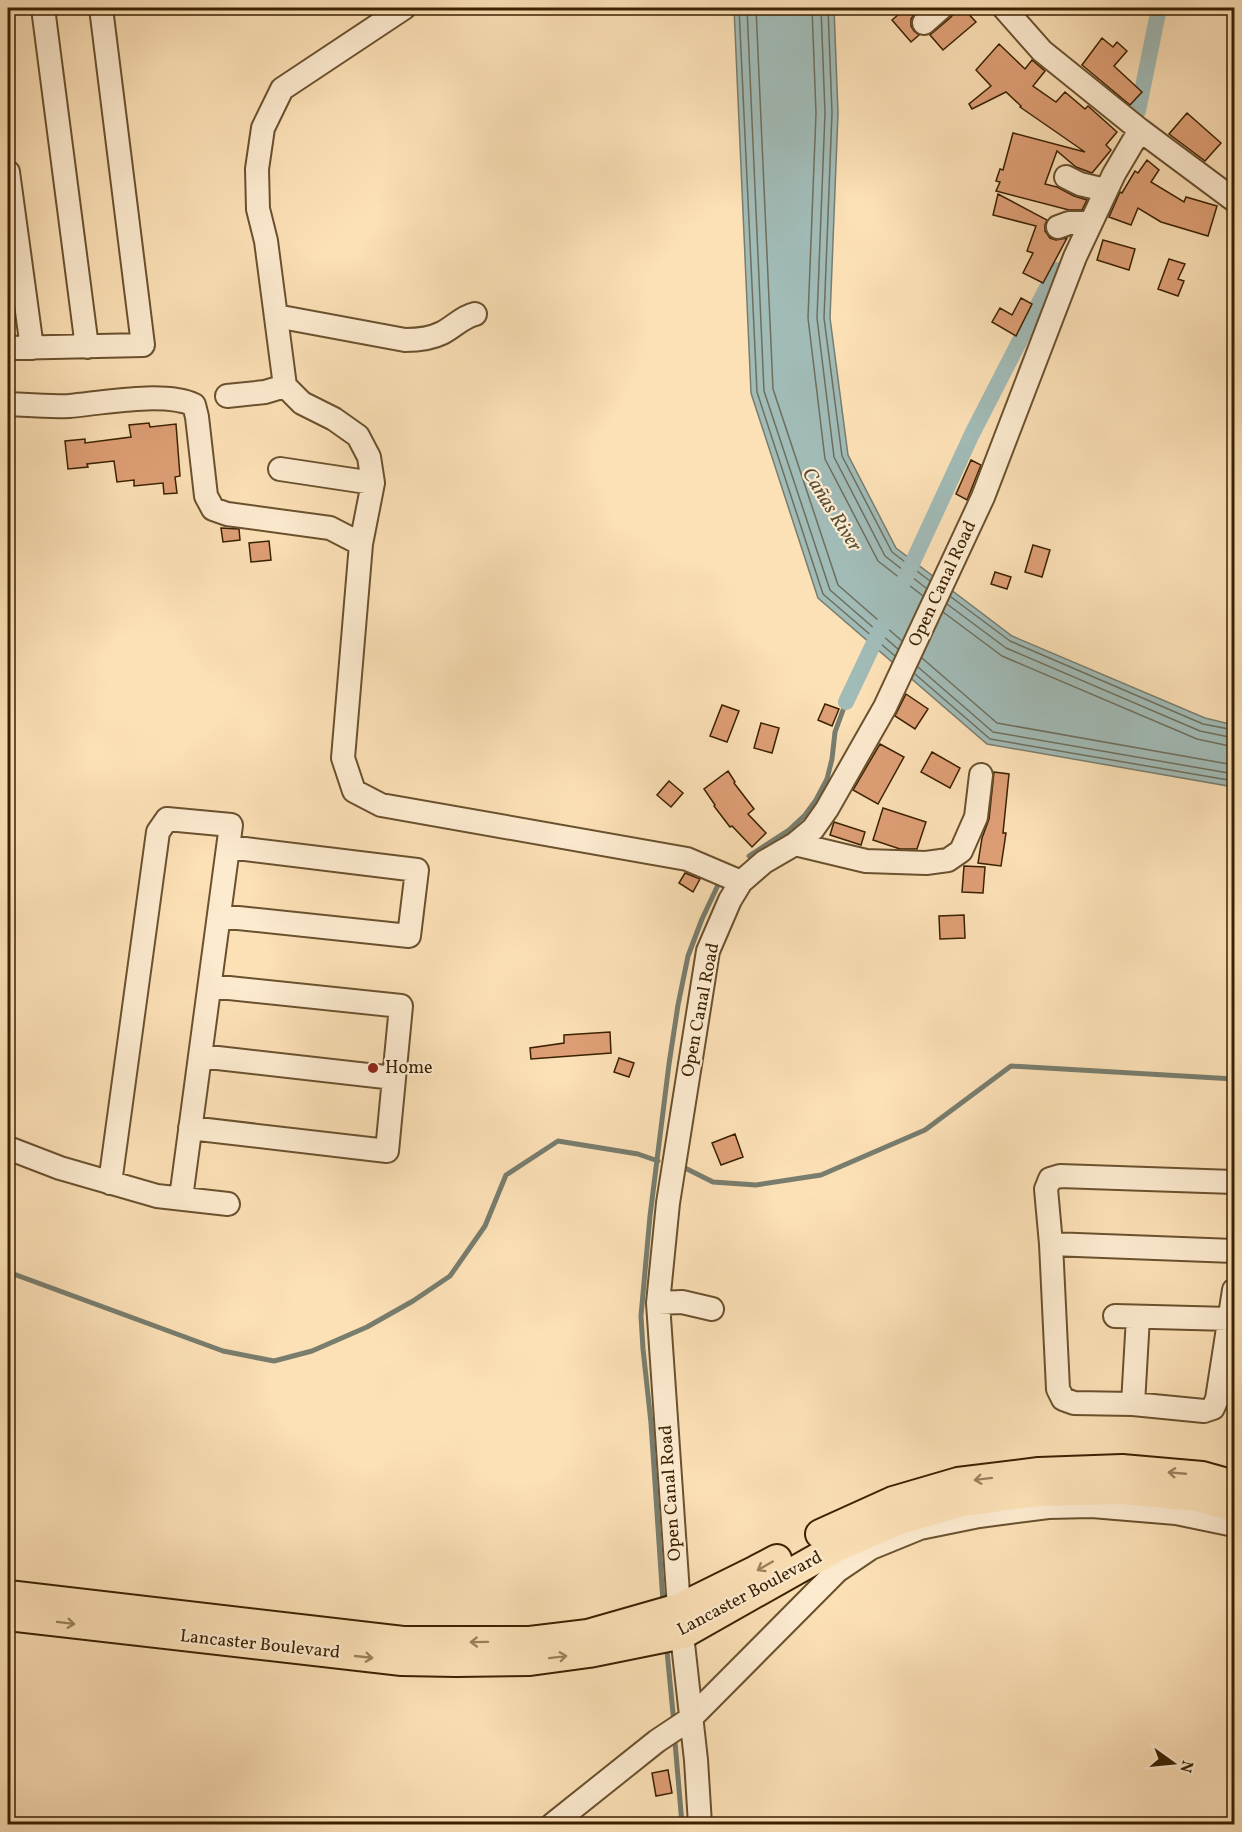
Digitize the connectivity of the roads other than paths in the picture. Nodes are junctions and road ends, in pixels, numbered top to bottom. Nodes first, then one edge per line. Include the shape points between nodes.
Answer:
1 (43, 8) edge
2 (101, 8) edge
3 (404, 8) edge
4 (941, 8) edge
5 (1004, 8) edge
6 (924, 23) dead end
7 (1140, 130) junction
8 (8, 172) edge
9 (1066, 177) dead end
10 (1105, 190) junction
11 (1234, 200) edge
12 (1090, 223) junction
13 (1058, 227) dead end
14 (475, 314) dead end
15 (276, 316) junction
16 (87, 347) junction
17 (8, 348) edge
18 (32, 348) junction
19 (285, 386) junction
20 (226, 396) dead end
21 (8, 404) edge
22 (280, 469) dead end
23 (372, 483) junction
24 (361, 544) junction
25 (981, 775) dead end
26 (795, 844) junction
27 (229, 847) junction
28 (741, 882) junction
29 (219, 916) junction
30 (210, 986) junction
31 (200, 1056) junction
32 (394, 1078) junction
33 (190, 1128) junction
34 (8, 1148) edge
35 (1234, 1182) edge
36 (111, 1183) junction
37 (181, 1198) junction
38 (228, 1204) dead end
39 (1051, 1244) junction
40 (1234, 1251) edge
41 (1234, 1290) edge
42 (658, 1302) junction
43 (712, 1309) dead end
44 (1115, 1316) dead end
45 (1138, 1317) junction
46 (1230, 1319) junction
47 (1133, 1404) junction
48 (1234, 1485) edge
49 (1234, 1507) edge
50 (1234, 1525) edge
51 (8, 1595) edge
52 (8, 1616) edge
53 (681, 1621) junction
54 (690, 1719) junction
55 (553, 1824) edge
56 (700, 1824) edge

1 - 16 street
2 - 16 street via 143,345
3 - 15 street via 282,89 263,129 257,170 258,209
4 - 6 street
5 - 7 street via 1042,51
7 - 10 street, Open Canal Road
7 - 11 street
8 - 18 street
9 - 10 street
10 - 12 street, Open Canal Road
12 - 13 street
12 - 26 street, Open Canal Road via 987,487 885,708 827,809 813,829
14 - 15 street via 442,333 405,340
15 - 19 street
16 - 18 street
17 - 18 street
19 - 20 street
19 - 23 street via 302,403 358,436 369,458
21 - 24 street via 65,406 185,400 194,405 198,417 206,496 213,509 330,528
22 - 23 street
23 - 24 street
24 - 28 street via 343,758 354,791 381,805 687,859
25 - 26 street via 976,817 961,851 948,860 866,861
26 - 28 street, Open Canal Road via 764,862
27 - 29 street
27 - 29 street via 417,870 408,936
27 - 36 street via 231,825 167,819 158,832
28 - 42 street, Open Canal Road via 708,951 668,1203
29 - 30 street
30 - 31 street
30 - 32 street via 400,1006
31 - 32 street
31 - 33 street
32 - 33 street via 387,1152
33 - 37 street
34 - 36 street
35 - 39 street via 1060,1176 1050,1179 1046,1190
36 - 37 street via 157,1196
37 - 38 street
39 - 40 street
39 - 47 street via 1058,1389 1063,1399 1074,1403
41 - 46 street
42 - 43 street via 682,1302
42 - 53 street, Open Canal Road
44 - 45 street
45 - 46 street
45 - 47 street
46 - 47 street via 1217,1399 1212,1408 1204,1411
48 -> 53 main road, Lancaster Boulevard via 1202,1476 1122,1469 1039,1472 958,1482 893,1501 830,1528 756,1570
49 - 53 main road, Lancaster Boulevard via 1197,1497 1122,1490 1039,1492 962,1502 900,1520 837,1546
50 - 54 street via 1176,1513 1092,1506 1048,1507 920,1528 871,1548 837,1570
53 -> 51 main road, Lancaster Boulevard via 530,1641 403,1641
52 -> 53 main road, Lancaster Boulevard via 435,1662 530,1661 589,1653
53 - 54 street, Open Canal Road
54 - 55 street
54 - 56 street, Open Canal Road

